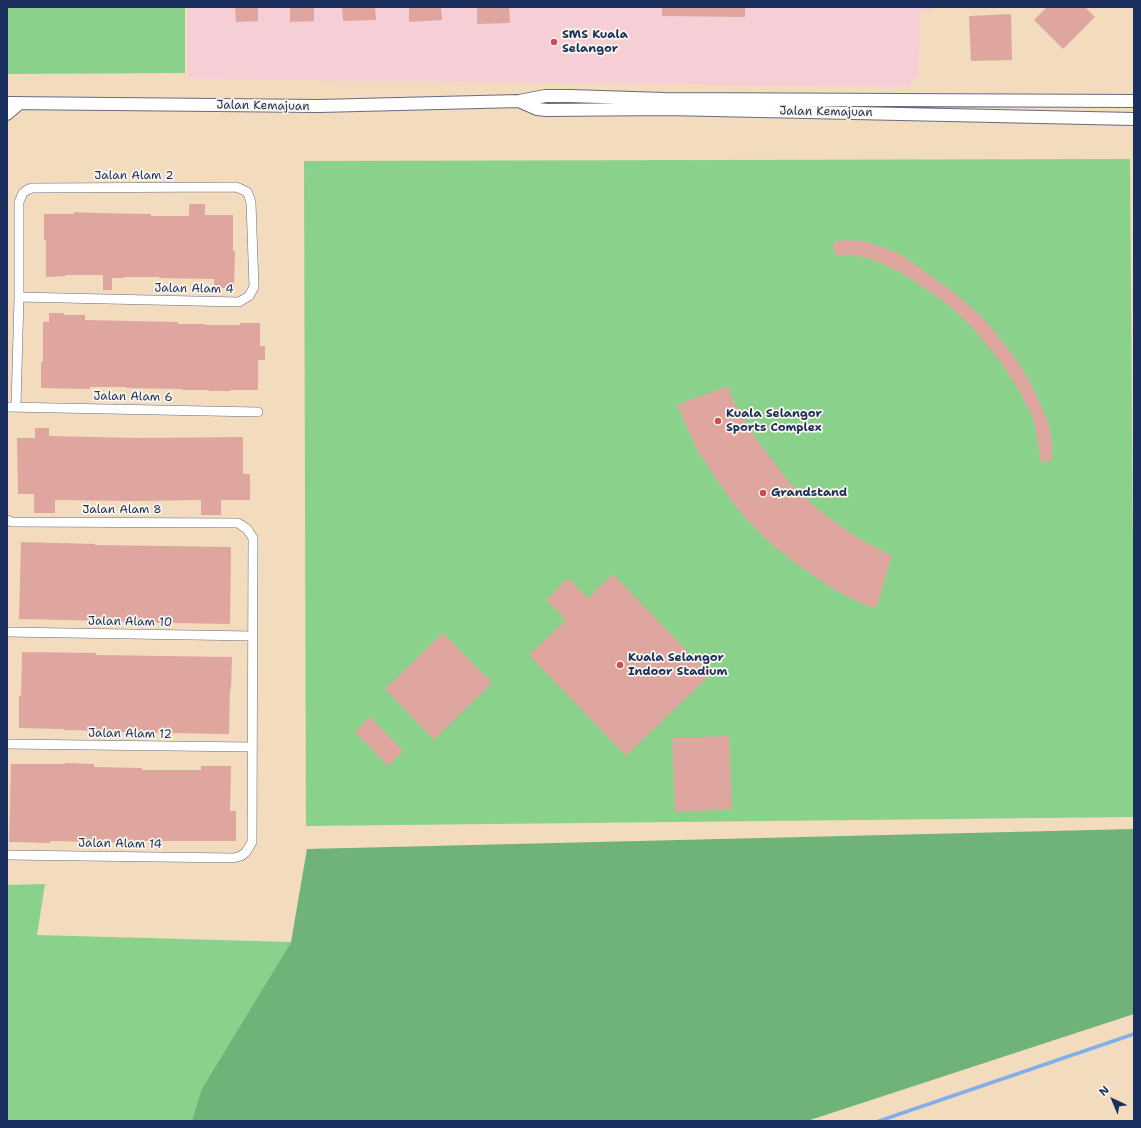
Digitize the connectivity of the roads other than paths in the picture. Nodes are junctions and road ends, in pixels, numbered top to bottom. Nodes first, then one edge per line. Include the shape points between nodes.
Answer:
1 (519, 101) junction
2 (1134, 101) edge
3 (7, 103) edge
4 (20, 103) junction
5 (7, 114) edge
6 (1134, 119) edge
7 (236, 187) joint
8 (19, 297) junction
9 (11, 406) edge
10 (258, 412) dead end
11 (7, 520) edge
12 (7, 632) edge
13 (252, 636) junction
14 (7, 744) edge
15 (252, 747) junction
16 (7, 855) edge

1 - 2 street, Jalan Kemajuan via 545,96
1 - 4 street, Jalan Kemajuan via 319,106
1 - 6 street, Jalan Kemajuan via 547,110
3 - 4 street, Jalan Kemajuan
4 - 5 street
7 - 8 street, Jalan Alam 2 via 27,190 19,202
7 - 8 street, Jalan Alam 4 via 246,192 251,202 254,287 245,300 239,302
8 - 9 street
9 - 10 street, Jalan Alam 6
11 - 13 street, Jalan Alam 8 via 238,523 247,529 252,538
12 - 13 street, Jalan Alam 10
13 - 15 street
14 - 15 street, Jalan Alam 12
15 - 16 street, Jalan Alam 14 via 252,842 241,856 233,858

